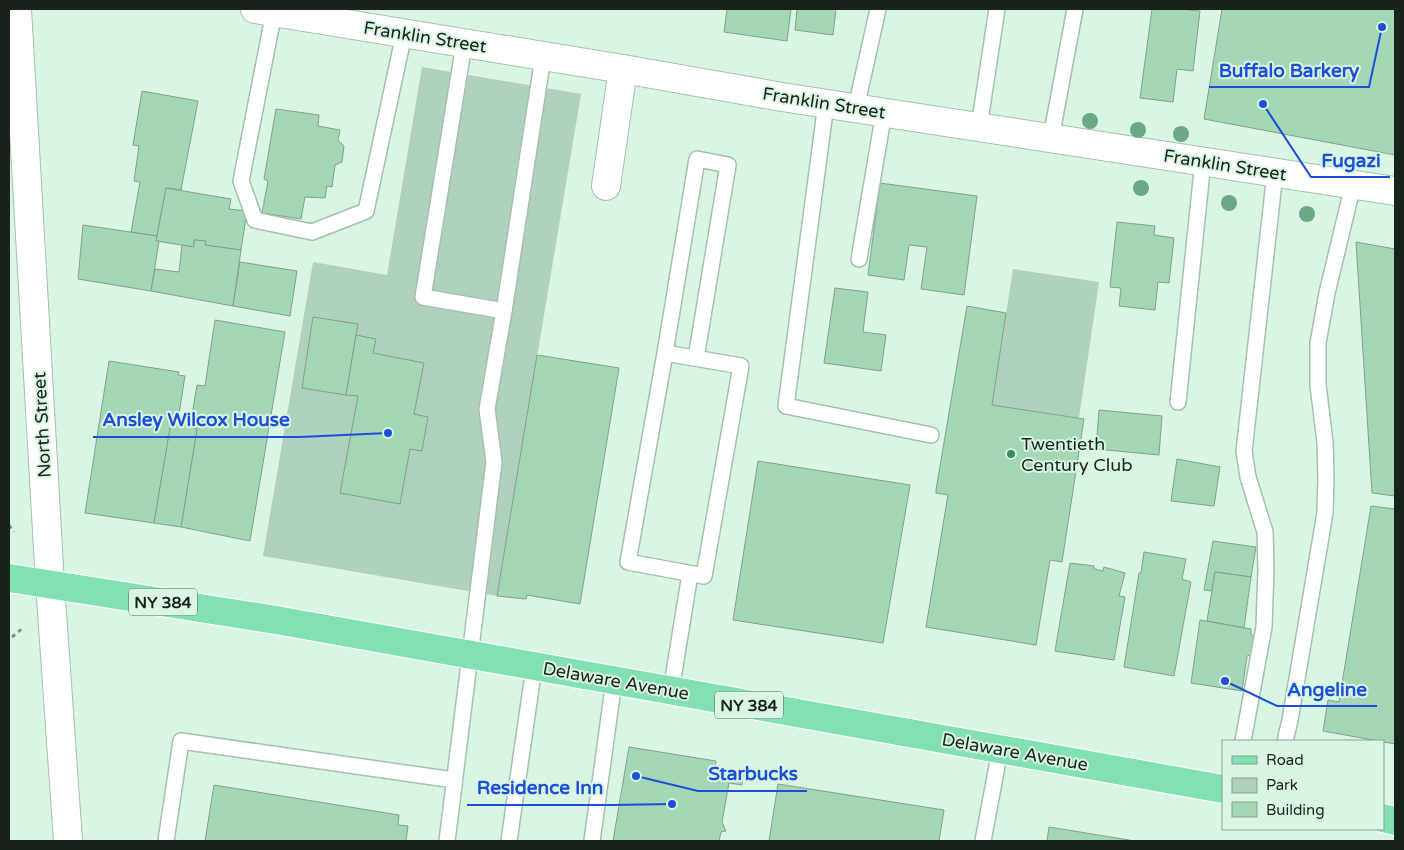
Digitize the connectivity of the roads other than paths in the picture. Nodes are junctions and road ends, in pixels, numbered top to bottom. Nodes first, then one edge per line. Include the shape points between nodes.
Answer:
1 (17, 9) edge
2 (878, 9) edge
3 (997, 9) edge
4 (1075, 9) edge
5 (264, 10) edge
6 (404, 34) junction
7 (464, 44) junction
8 (543, 57) junction
9 (623, 69) junction
10 (826, 104) junction
11 (856, 108) junction
12 (884, 112) junction
13 (979, 127) junction
14 (1051, 138) junction
15 (1203, 162) junction
16 (1275, 172) junction
17 (1353, 185) junction
18 (606, 186) dead end
19 (1395, 191) edge
20 (859, 259) dead end
21 (504, 311) junction
22 (665, 353) junction
23 (696, 358) junction
24 (1178, 402) dead end
25 (931, 435) dead end
26 (690, 574) junction
27 (9, 578) edge
28 (50, 584) junction
29 (469, 655) junction
30 (534, 667) junction
31 (614, 681) junction
32 (671, 691) junction
33 (1243, 740) edge
34 (1285, 740) edge
35 (1000, 750) junction
36 (454, 780) junction
37 (1222, 790) edge
38 (68, 841) edge
39 (166, 841) edge
40 (447, 841) edge
41 (509, 841) edge
42 (592, 841) edge
43 (984, 841) edge

1 - 28 street, North Street
2 - 11 lane
3 - 13 lane
4 - 14 lane
5 - 6 street, Franklin Street
5 - 6 lane via 241,181 255,220 312,232 366,211
6 - 7 street, Franklin Street
7 - 8 street, Franklin Street
7 - 21 lane via 422,297
8 - 9 street, Franklin Street
8 - 21 lane
9 - 10 street, Franklin Street
9 - 18 street
10 - 11 street, Franklin Street
10 - 25 lane via 786,406
11 - 12 street, Franklin Street
12 - 13 street, Franklin Street
12 - 20 lane
13 - 14 street, Franklin Street
14 - 15 street, Franklin Street
15 - 16 street, Franklin Street
15 - 24 lane
16 - 17 street, Franklin Street
16 - 33 lane via 1244,451 1248,477 1265,532 1266,587 1264,627
17 - 19 street, Franklin Street
17 - 34 lane via 1318,343 1318,385 1325,442 1325,513
21 - 29 lane via 486,409 494,462
22 - 23 lane
22 - 23 lane via 697,159 728,165
22 - 26 lane via 628,562
23 - 26 lane via 741,366 704,576
26 - 32 lane
27 - 28 main road, Delaware Avenue / NY 384
28 - 29 main road, Delaware Avenue / NY 384
28 - 38 street, North Street
29 - 30 main road, Delaware Avenue / NY 384
29 - 36 lane
30 - 31 main road, Delaware Avenue / NY 384
30 - 41 lane
31 - 32 main road, Delaware Avenue / NY 384
31 - 42 lane
32 - 35 main road, Delaware Avenue / NY 384
35 - 37 main road, Delaware Avenue / NY 384
35 - 43 lane
36 - 39 lane via 181,741
36 - 40 lane

